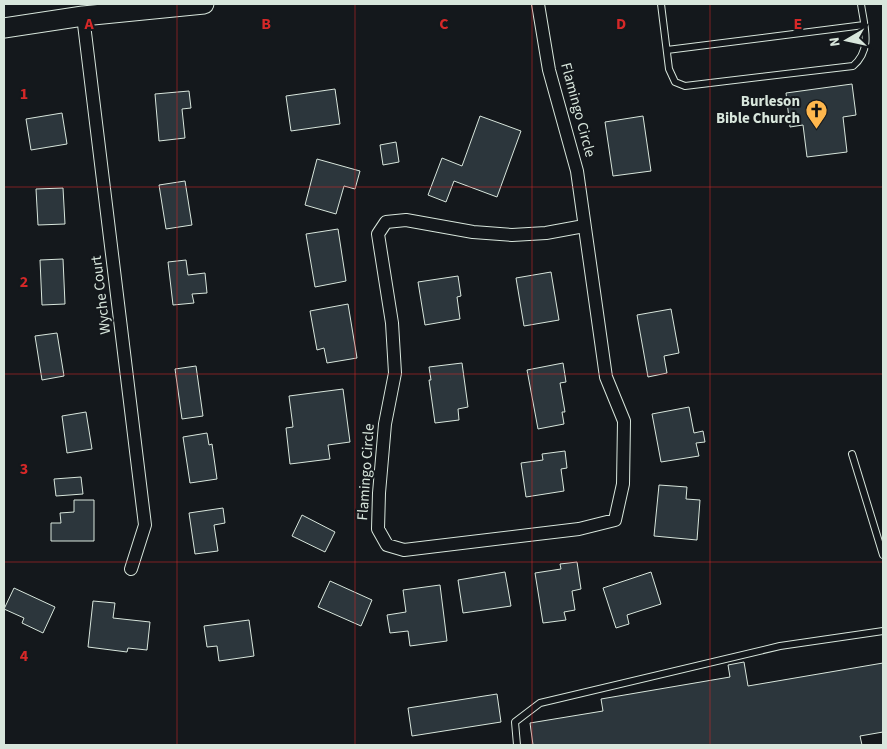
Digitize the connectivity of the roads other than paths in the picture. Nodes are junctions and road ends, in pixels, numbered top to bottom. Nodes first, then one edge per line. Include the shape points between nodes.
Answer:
1 (204, 4) edge
2 (538, 4) edge
3 (661, 4) edge
4 (861, 4) edge
5 (83, 13) junction
6 (864, 25) junction
7 (4, 28) edge
8 (667, 50) junction
9 (584, 226) junction
10 (852, 454) dead end
11 (883, 555) edge
12 (131, 569) dead end
13 (883, 631) edge
14 (517, 745) edge

1 - 5 street
2 - 9 street, Flamingo Circle via 549,70 577,171
3 - 8 lane
4 - 6 lane
5 - 7 street
5 - 12 street, Wyche Court via 145,525
6 - 8 lane
6 - 8 lane via 866,42 862,59 853,66 685,86 672,76
9 - 9 street, Flamingo Circle via 606,377 624,421 623,484 615,520 579,529 404,550 387,545 378,530 379,493 385,424 395,373 392,323 378,234 386,222 406,220 512,235
10 - 11 lane
13 - 14 lane via 780,646 540,703 515,722

